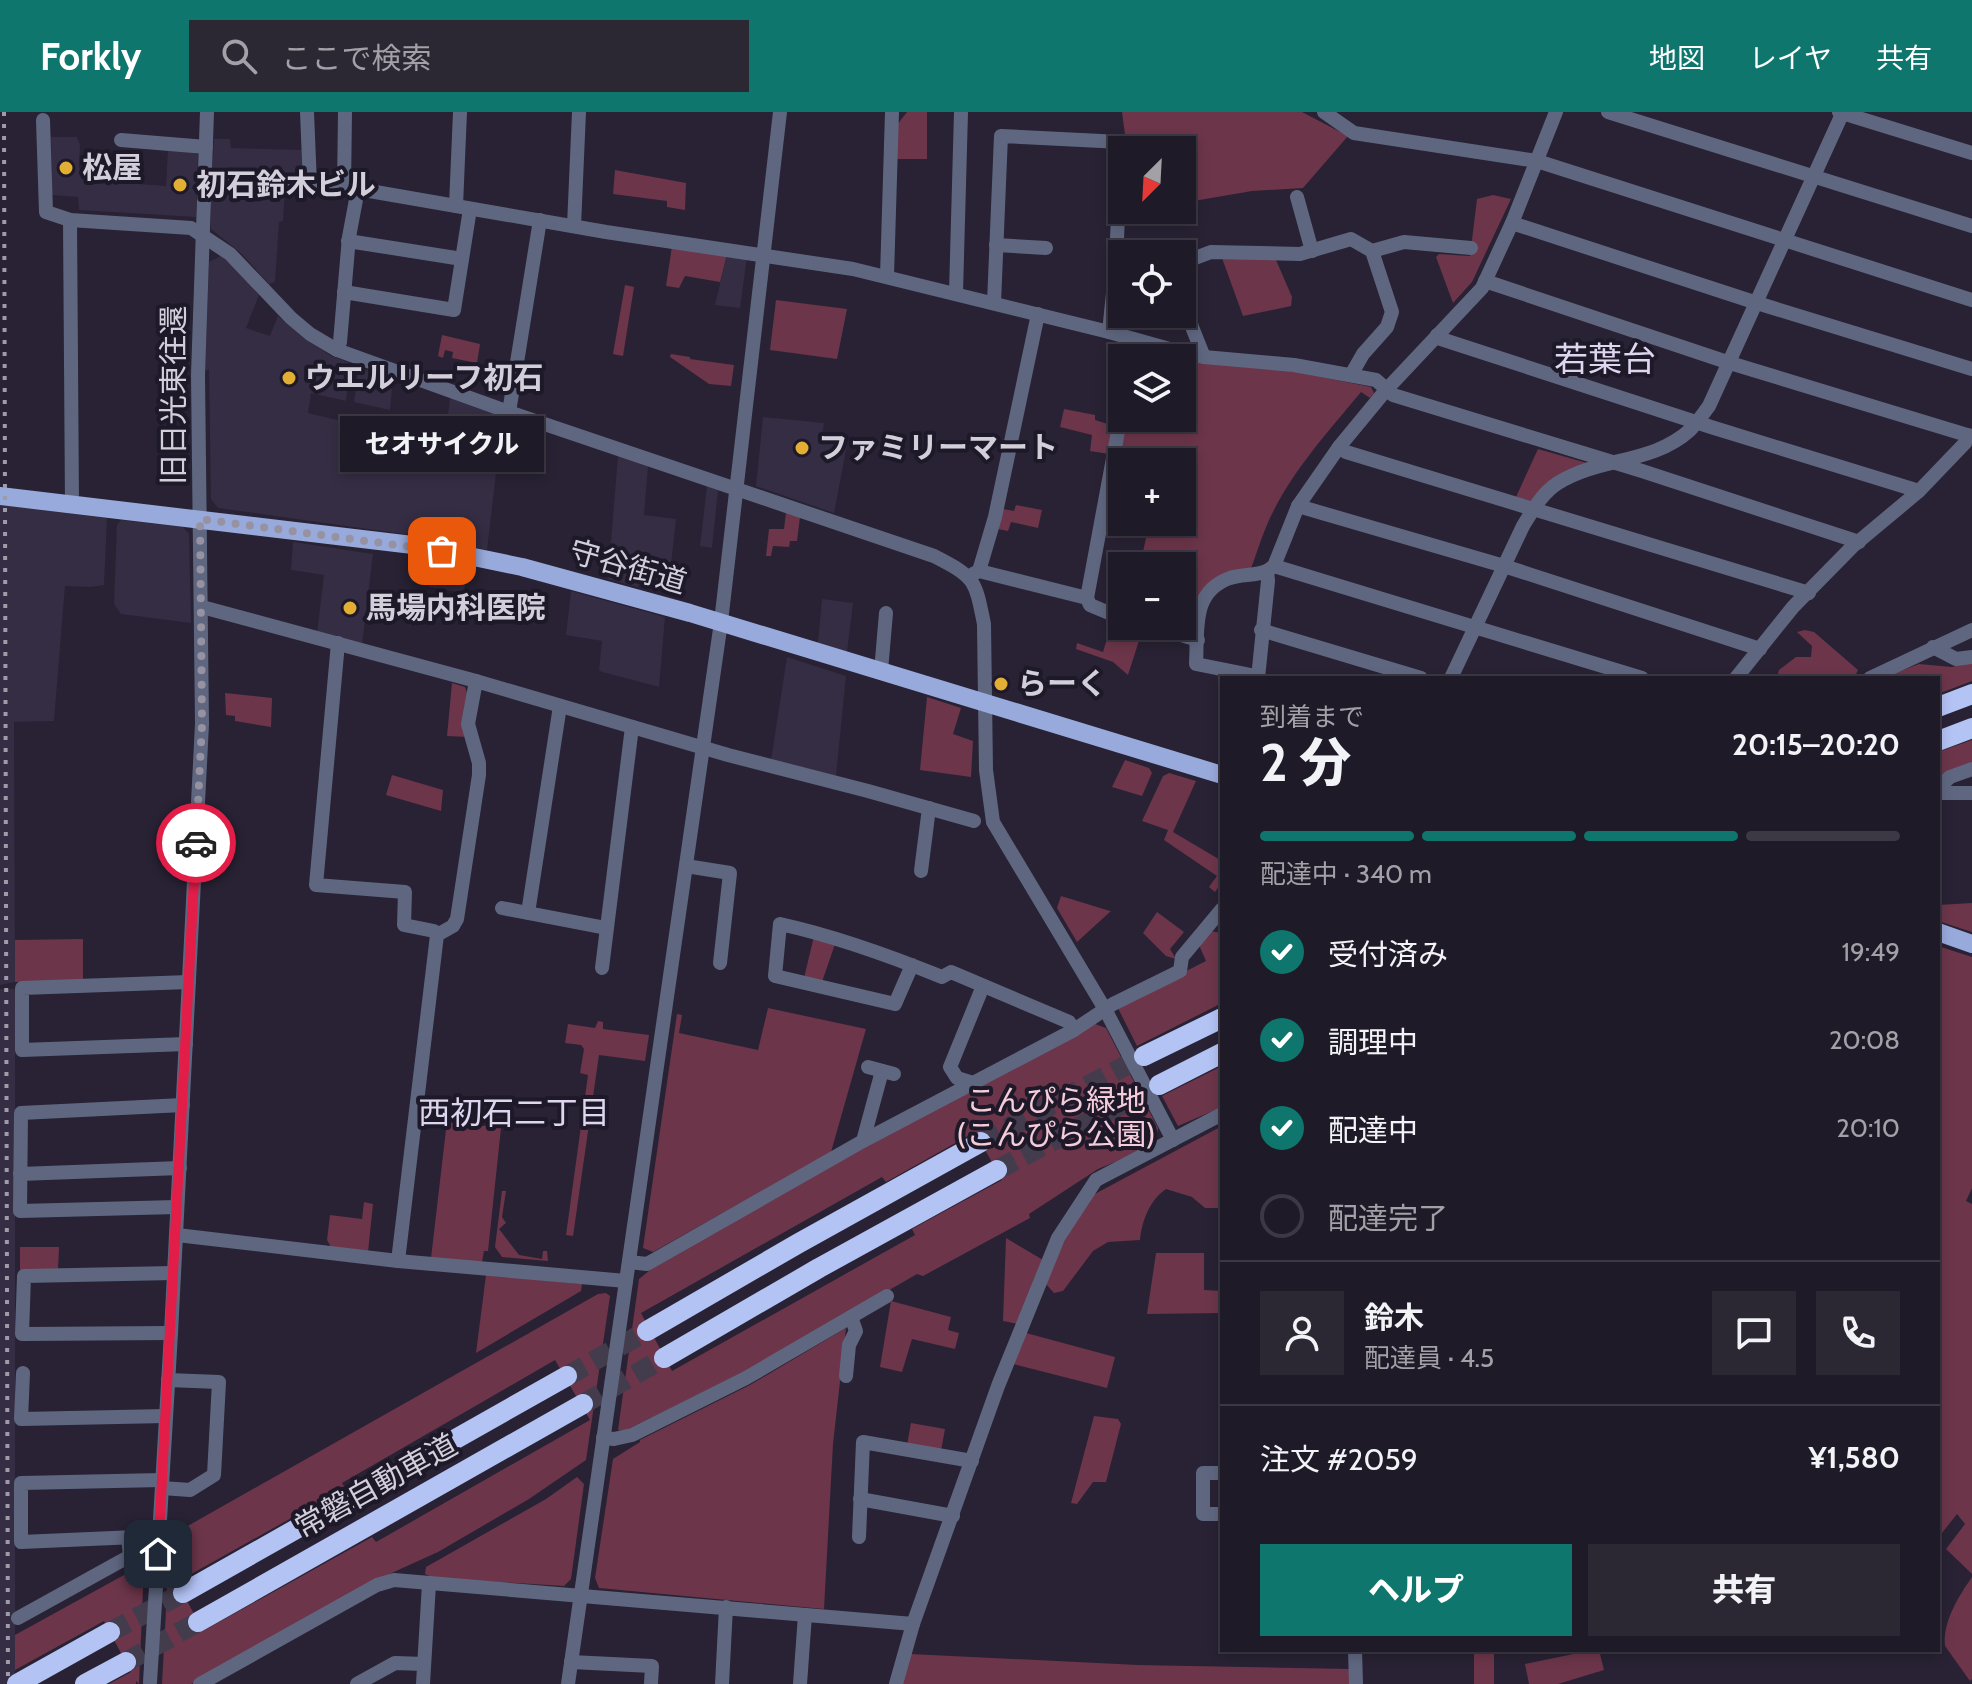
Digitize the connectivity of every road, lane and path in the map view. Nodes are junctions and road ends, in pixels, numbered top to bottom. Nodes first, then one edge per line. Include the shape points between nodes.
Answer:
1 (207, 112) edge
2 (307, 112) edge
3 (345, 112) edge
4 (460, 112) edge
5 (579, 112) edge
6 (780, 112) edge
7 (892, 112) edge
8 (961, 112) edge
9 (1324, 112) edge
10 (1556, 112) edge
11 (1608, 112) edge
12 (1841, 112) edge
13 (43, 120) dead end
14 (121, 140) dead end
15 (206, 147) junction
16 (1972, 153) edge
17 (1537, 161) junction
18 (1814, 176) junction
19 (205, 183) junction
20 (310, 185) junction
21 (351, 188) junction
22 (1297, 197) dead end
23 (463, 207) junction
24 (70, 220) junction
25 (540, 220) junction
26 (1512, 223) junction
27 (574, 226) junction
28 (1972, 226) edge
29 (203, 236) junction
30 (1119, 240) edge
31 (348, 241) junction
32 (1784, 242) junction
33 (996, 245) junction
34 (1046, 248) dead end
35 (1471, 248) dead end
36 (1312, 251) junction
37 (1372, 251) junction
38 (764, 255) junction
39 (1196, 258) edge
40 (462, 259) junction
41 (887, 276) junction
42 (1485, 281) junction
43 (344, 292) junction
44 (956, 293) junction
45 (1972, 300) edge
46 (994, 303) junction
47 (1757, 303) junction
48 (1038, 314) junction
49 (1110, 328) edge
50 (1192, 328) edge
51 (1109, 332) junction
52 (1437, 335) junction
53 (1133, 339) junction
54 (1132, 344) edge
55 (337, 350) junction
56 (1204, 357) junction
57 (1730, 363) junction
58 (1972, 369) edge
59 (1351, 375) junction
60 (1386, 390) junction
61 (509, 412) junction
62 (1697, 422) junction
63 (1118, 432) edge
64 (1970, 435) edge
65 (1339, 447) junction
66 (1612, 463) junction
67 (737, 488) junction
68 (1919, 491) junction
69 (0, 496) edge
70 (72, 504) junction
71 (1298, 506) junction
72 (1533, 509) junction
73 (200, 519) junction
74 (1859, 542) junction
75 (1504, 566) junction
76 (1270, 568) junction
77 (974, 574) junction
78 (1809, 593) junction
79 (1087, 598) junction
80 (202, 607) junction
81 (1108, 612) edge
82 (886, 613) dead end
83 (721, 622) junction
84 (1476, 627) junction
85 (1261, 630) junction
86 (1972, 630) edge
87 (1198, 640) joint
88 (338, 643) junction
89 (1933, 647) junction
90 (1760, 649) junction
91 (1972, 657) edge
92 (881, 671) junction
93 (1252, 676) edge
94 (1257, 676) edge
95 (1414, 676) edge
96 (1452, 676) edge
97 (1635, 676) edge
98 (1738, 676) edge
99 (1874, 676) edge
100 (476, 681) junction
101 (1972, 694) edge
102 (984, 703) junction
103 (560, 706) junction
104 (1940, 706) edge
105 (632, 727) junction
106 (1972, 728) edge
107 (1940, 740) edge
108 (703, 748) junction
109 (1972, 769) edge
110 (1220, 774) edge
111 (1940, 788) edge
112 (1940, 790) edge
113 (1972, 793) edge
114 (929, 808) junction
115 (974, 821) dead end
116 (686, 866) junction
117 (921, 871) dead end
118 (502, 908) dead end
119 (1220, 911) edge
120 (528, 913) junction
121 (606, 928) junction
122 (1940, 933) edge
123 (437, 935) junction
124 (1972, 944) edge
125 (720, 963) dead end
126 (912, 965) junction
127 (602, 968) dead end
128 (189, 982) junction
129 (983, 986) junction
130 (1106, 1011) junction
131 (1220, 1019) edge
132 (1074, 1030) junction
133 (186, 1044) junction
134 (1220, 1054) edge
135 (1144, 1056) tunnel mouth
136 (882, 1071) dead end
137 (973, 1083) junction
138 (1159, 1085) tunnel mouth
139 (183, 1105) junction
140 (1220, 1115) edge
141 (1173, 1140) junction
142 (863, 1141) junction
143 (981, 1142) tunnel mouth
144 (180, 1168) junction
145 (997, 1170) tunnel mouth
146 (20, 1174) junction
147 (177, 1207) junction
148 (177, 1235) junction
149 (398, 1261) junction
150 (629, 1262) junction
151 (174, 1273) junction
152 (626, 1281) junction
153 (887, 1296) dead end
154 (851, 1317) junction
155 (647, 1331) tunnel mouth
156 (171, 1333) junction
157 (664, 1358) tunnel mouth
158 (23, 1373) dead end
159 (567, 1376) tunnel mouth
160 (846, 1376) dead end
161 (168, 1380) junction
162 (583, 1404) tunnel mouth
163 (166, 1416) junction
164 (603, 1438) junction
165 (972, 1461) junction
166 (1220, 1473) edge
167 (162, 1484) junction
168 (860, 1499) junction
169 (1220, 1514) edge
170 (953, 1516) junction
171 (159, 1536) junction
172 (859, 1537) dead end
173 (128, 1538) junction
174 (429, 1584) junction
175 (183, 1593) tunnel mouth
176 (581, 1595) junction
177 (726, 1607) junction
178 (805, 1615) junction
179 (18, 1618) dead end
180 (198, 1622) tunnel mouth
181 (913, 1624) junction
182 (110, 1632) tunnel mouth
183 (1355, 1652) edge
184 (126, 1662) tunnel mouth
185 (571, 1662) junction
186 (424, 1664) junction
187 (150, 1683) edge
188 (17, 1684) edge
189 (85, 1684) edge
190 (200, 1684) edge
191 (357, 1684) edge
192 (423, 1684) edge
193 (568, 1684) edge
194 (651, 1684) edge
195 (722, 1684) edge
196 (800, 1684) edge
197 (896, 1684) edge
198 (1356, 1684) edge

1 - 15 street, 旧日光東往還
2 - 20 street
3 - 21 street
4 - 23 street
5 - 27 street
6 - 38 street
7 - 41 street
8 - 44 street
9 - 17 street via 1354,133
10 - 17 street
11 - 18 street
12 - 16 street
12 - 18 street
13 - 24 street via 46,212
14 - 15 street
15 - 19 street, 旧日光東往還
17 - 26 street
17 - 32 street
18 - 28 street
18 - 32 street
19 - 20 street
19 - 29 street, 旧日光東往還
20 - 21 street
21 - 23 street
21 - 31 street
22 - 36 street
23 - 25 street
23 - 40 street
24 - 29 street via 191,228
24 - 70 street
25 - 27 street
25 - 61 street
26 - 42 street
26 - 47 street
27 - 38 street
29 - 55 street via 230,254 291,318
29 - 73 street, 旧日光東往還
30 - 33 street via 1121,142 1001,136
31 - 40 street
31 - 43 street
32 - 45 street
32 - 47 street
33 - 34 street
33 - 46 street
35 - 37 street via 1404,242
36 - 37 street via 1351,239
36 - 39 street via 1211,252
37 - 59 street via 1392,312
38 - 41 street
38 - 67 street
40 - 43 street via 454,310
41 - 44 street
42 - 52 street
42 - 57 street
43 - 55 street
44 - 46 street
46 - 48 street
47 - 57 street
47 - 58 street
48 - 51 street
48 - 77 street via 995,517
49 - 51 street
50 - 56 street
51 - 53 street
52 - 60 street
52 - 62 street
53 - 54 street
53 - 56 street
55 - 61 street
56 - 59 street
57 - 62 street
57 - 64 street
59 - 60 street via 1376,380
60 - 65 street
60 - 66 street
61 - 67 street
62 - 66 street via 1659,449
62 - 68 street
63 - 79 street
64 - 68 street
65 - 71 street
65 - 72 street
66 - 72 street via 1558,483
66 - 74 street
67 - 77 street
67 - 83 street
68 - 74 street
69 - 70 main road, 守谷街道
70 - 73 main road, 守谷街道
71 - 75 street
71 - 76 street
72 - 75 street
72 - 78 street
73 - 80 street, 旧日光東往還
73 - 83 main road, 守谷街道 via 421,546 556,576
74 - 78 street
75 - 84 street
75 - 90 street
76 - 84 street
76 - 85 street
76 - 87 street via 1233,577 1207,591
77 - 79 street
77 - 102 street via 984,624
78 - 90 street
79 - 81 street via 1090,605
80 - 88 street
80 - 128 street, 旧日光東往還
82 - 92 street
83 - 92 main road, 守谷街道
83 - 108 street
84 - 96 street
84 - 97 street
85 - 94 street
85 - 95 street
86 - 89 street
87 - 93 street via 1196,664
88 - 100 street
88 - 123 street via 316,885 405,892 404,925
89 - 91 street via 1956,659
89 - 99 street
90 - 98 street
92 - 102 main road, 守谷街道
100 - 103 street
100 - 123 street via 468,724 479,775 457,919
101 - 104 highway
102 - 110 main road, 守谷街道
102 - 130 street via 993,822
103 - 105 street
103 - 120 street
105 - 108 street
105 - 121 street
106 - 107 highway
108 - 114 street
108 - 116 street
109 - 111 street via 1950,777
112 - 113 street
114 - 115 street
114 - 117 street
116 - 125 street via 730,873
116 - 150 street
118 - 120 street
119 - 130 street via 1182,957 1180,971
120 - 121 street
121 - 127 street
122 - 124 main road
123 - 149 street
126 - 126 street via 813,931 780,924 775,976 895,1004
126 - 129 street via 942,977 951,972
128 - 133 street, 旧日光東往還
128 - 133 street via 22,988 22,1050
129 - 132 street via 1069,1022
129 - 137 street via 950,1067 957,1078
130 - 132 street
130 - 141 street
131 - 135 highway
132 - 137 street
133 - 139 street, 旧日光東往還
134 - 138 highway
136 - 142 street
137 - 142 street
139 - 144 street, 旧日光東往還
139 - 146 street via 21,1113
140 - 141 street
141 - 165 street via 1096,1180 1058,1238
142 - 150 street via 647,1264
143 - 155 highway
144 - 146 street
144 - 147 street, 旧日光東往還
145 - 157 highway
146 - 147 street via 20,1211
147 - 148 street, 旧日光東往還
148 - 149 street
148 - 151 street, 旧日光東往還
149 - 152 street
150 - 152 street
151 - 156 street, 旧日光東往還
151 - 156 street via 24,1276 22,1334
152 - 164 street
153 - 154 street
154 - 160 street via 856,1331
154 - 164 street via 632,1435
156 - 161 street, 旧日光東往還
158 - 163 street via 21,1419
159 - 175 highway, 常磐自動車道
161 - 163 street, 旧日光東往還
161 - 167 street via 219,1382 215,1460 214,1475 190,1490
162 - 180 highway, 常磐自動車道
163 - 167 street, 旧日光東往還
164 - 176 street
165 - 168 street via 863,1442
165 - 170 street
166 - 169 street via 1203,1473 1203,1514
167 - 171 street, 旧日光東往還
167 - 173 street via 21,1483 21,1542
168 - 170 street
168 - 172 street
170 - 181 street
171 - 173 street
171 - 187 street, 旧日光東往還, bridge
173 - 179 street via 130,1556
174 - 176 street
174 - 186 street
174 - 190 street via 394,1580 377,1585
176 - 177 street
176 - 185 street
177 - 178 street
177 - 195 street
178 - 181 street
178 - 196 street
181 - 197 street
182 - 188 highway
183 - 198 street
184 - 189 highway
185 - 193 street
185 - 194 street via 652,1666
186 - 191 street via 395,1663
186 - 192 street

